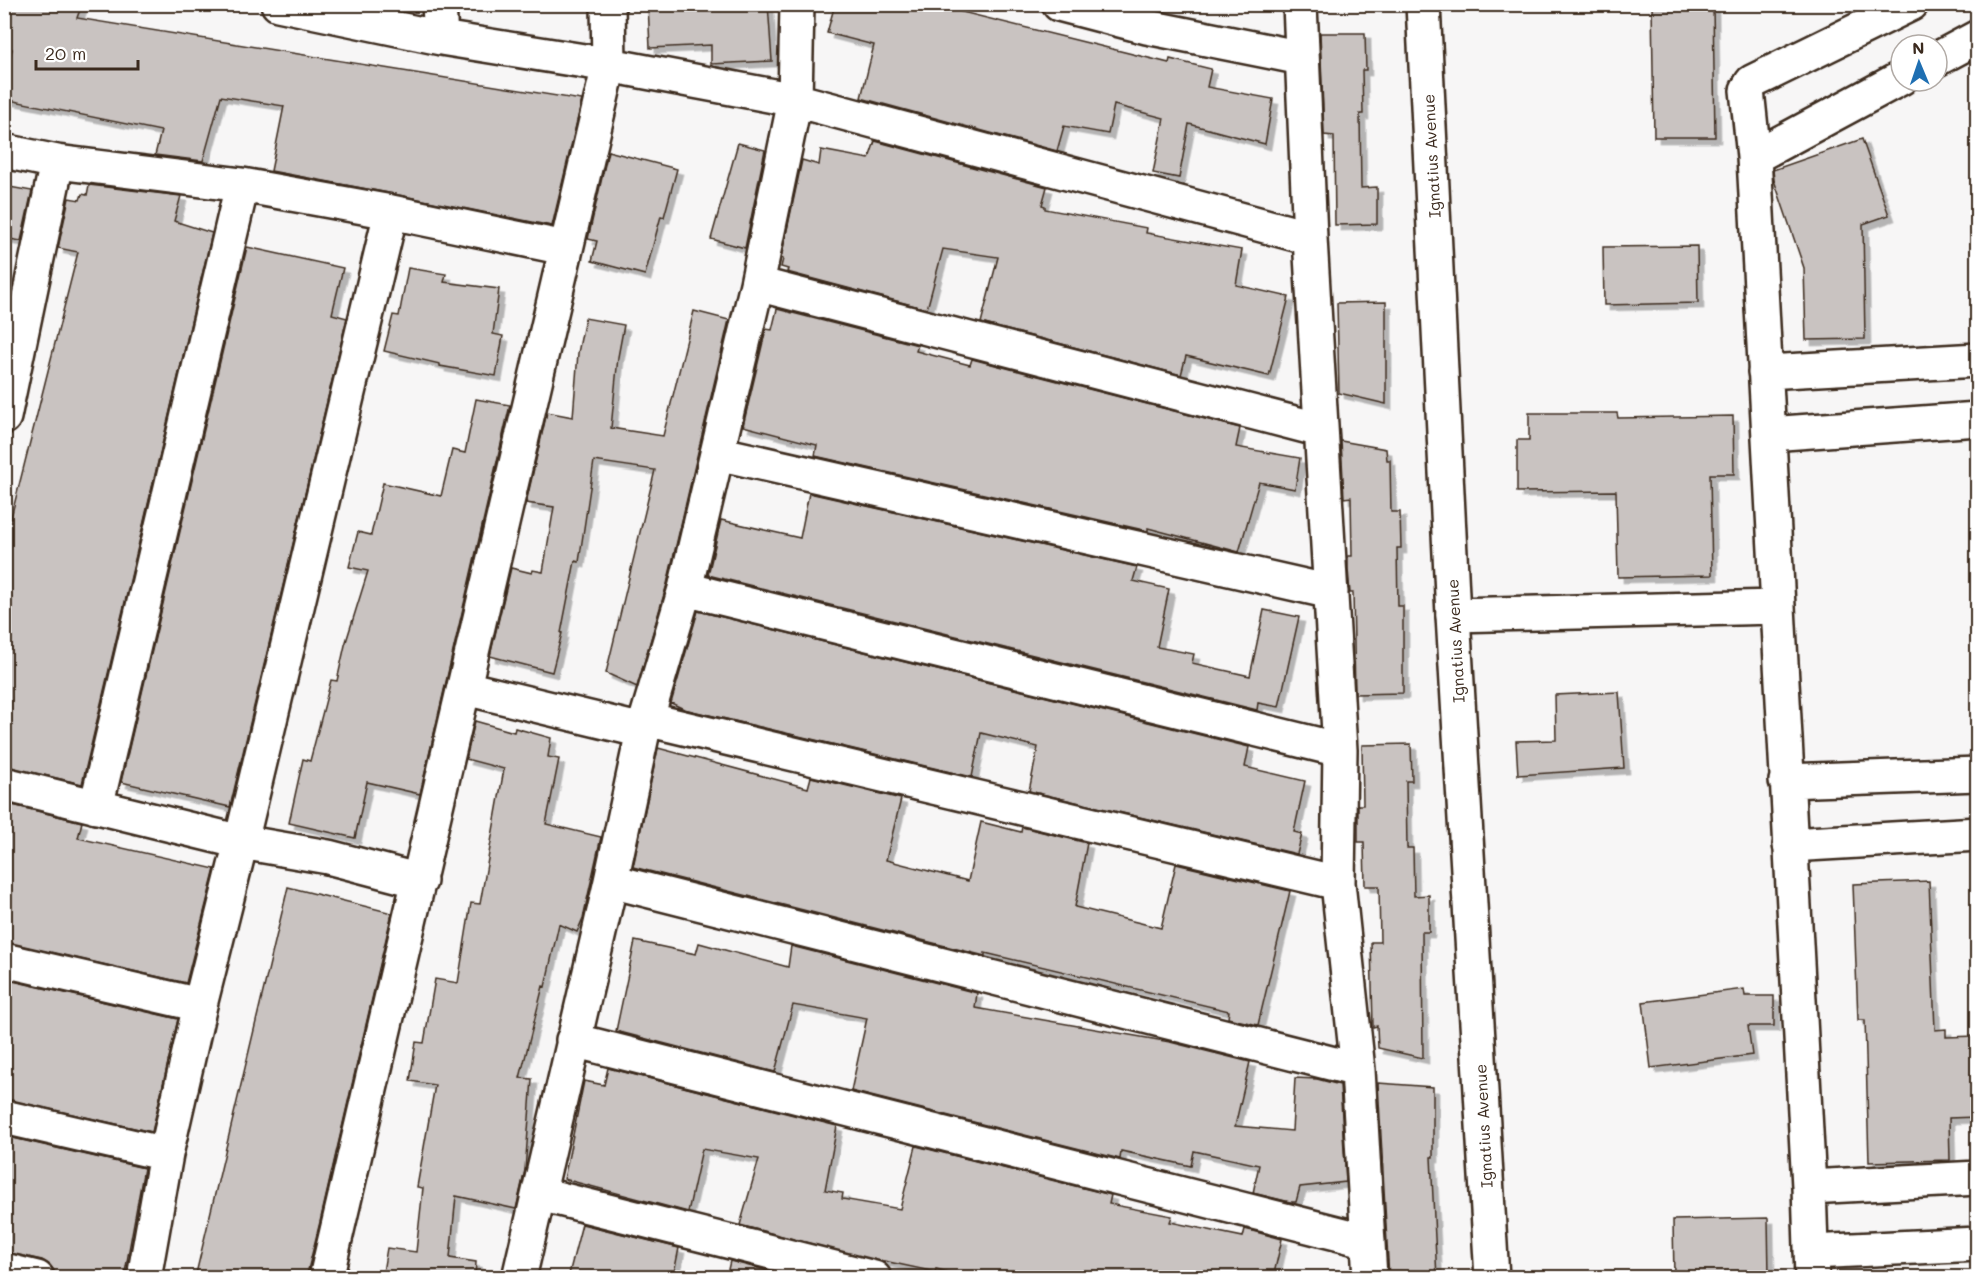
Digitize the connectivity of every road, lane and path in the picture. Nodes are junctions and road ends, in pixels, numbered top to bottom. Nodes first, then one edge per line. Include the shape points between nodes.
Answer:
1 (278, 4) edge
2 (439, 4) edge
3 (608, 4) edge
4 (797, 4) edge
5 (1059, 4) edge
6 (1299, 4) edge
7 (1423, 4) edge
8 (1911, 4) edge
9 (1146, 16) edge
10 (1977, 37) edge
11 (441, 38) junction
12 (1949, 52) edge
13 (1302, 58) junction
14 (609, 65) junction
15 (1889, 84) edge
16 (795, 100) junction
17 (4, 151) edge
18 (1754, 157) junction
19 (57, 162) junction
20 (242, 185) junction
21 (391, 212) junction
22 (1310, 238) junction
23 (565, 248) junction
24 (757, 284) junction
25 (1977, 360) edge
26 (1765, 372) junction
27 (4, 417) edge
28 (1977, 419) edge
29 (1322, 430) junction
30 (1768, 434) junction
31 (717, 453) junction
32 (685, 589) junction
33 (1330, 592) junction
34 (1777, 607) junction
35 (1453, 615) junction
36 (465, 688) junction
37 (644, 725) junction
38 (1340, 750) junction
39 (1977, 774) edge
40 (1786, 781) junction
41 (4, 784) edge
42 (96, 807) junction
43 (1977, 834) edge
44 (241, 842) junction
45 (1790, 845) junction
46 (420, 880) junction
47 (611, 881) junction
48 (1338, 883) junction
49 (4, 960) edge
50 (200, 1005) junction
51 (573, 1040) junction
52 (1358, 1070) junction
53 (4, 1117) edge
54 (166, 1154) junction
55 (1977, 1178) edge
56 (1809, 1187) junction
57 (540, 1194) junction
58 (1368, 1241) junction
59 (1977, 1244) edge
60 (1811, 1265) edge
61 (4, 1270) edge
62 (37, 1278) edge
63 (144, 1278) edge
64 (326, 1278) edge
65 (519, 1278) edge
66 (874, 1278) edge
67 (1370, 1278) edge
68 (1492, 1278) edge

1 - 11 street
2 - 11 street
3 - 14 street
4 - 16 street
5 - 9 street
6 - 13 street
7 - 35 street, Ignatius Avenue
8 - 18 street via 1752,82 1748,90
9 - 13 street
10 - 12 street
11 - 14 street
13 - 22 street
14 - 16 street
14 - 23 street
15 - 18 street
16 - 22 street
16 - 24 street
17 - 19 street
18 - 26 street
19 - 20 street
19 - 27 street
20 - 21 street
20 - 42 street
21 - 23 street
21 - 44 street
22 - 29 street
23 - 36 street
24 - 29 street
24 - 31 street
25 - 26 street
26 - 30 street
28 - 30 street
29 - 33 street
30 - 34 street
31 - 32 street
31 - 33 street
32 - 37 street
32 - 38 street
33 - 38 street
34 - 35 street
34 - 40 street
35 - 68 street, Ignatius Avenue
36 - 37 street
36 - 46 street
37 - 47 street
37 - 48 street
38 - 48 street
39 - 40 street
40 - 45 street
41 - 42 street
42 - 44 street
43 - 45 street
44 - 46 street via 328,857
44 - 50 street
45 - 56 street
46 - 64 street
47 - 51 street
47 - 52 street
48 - 52 street
49 - 50 street
50 - 54 street
51 - 57 street
51 - 58 street
52 - 58 street
53 - 54 street
54 - 63 street
55 - 56 street
56 - 60 street
57 - 65 street
57 - 66 street
58 - 67 street
59 - 60 street
61 - 62 street

